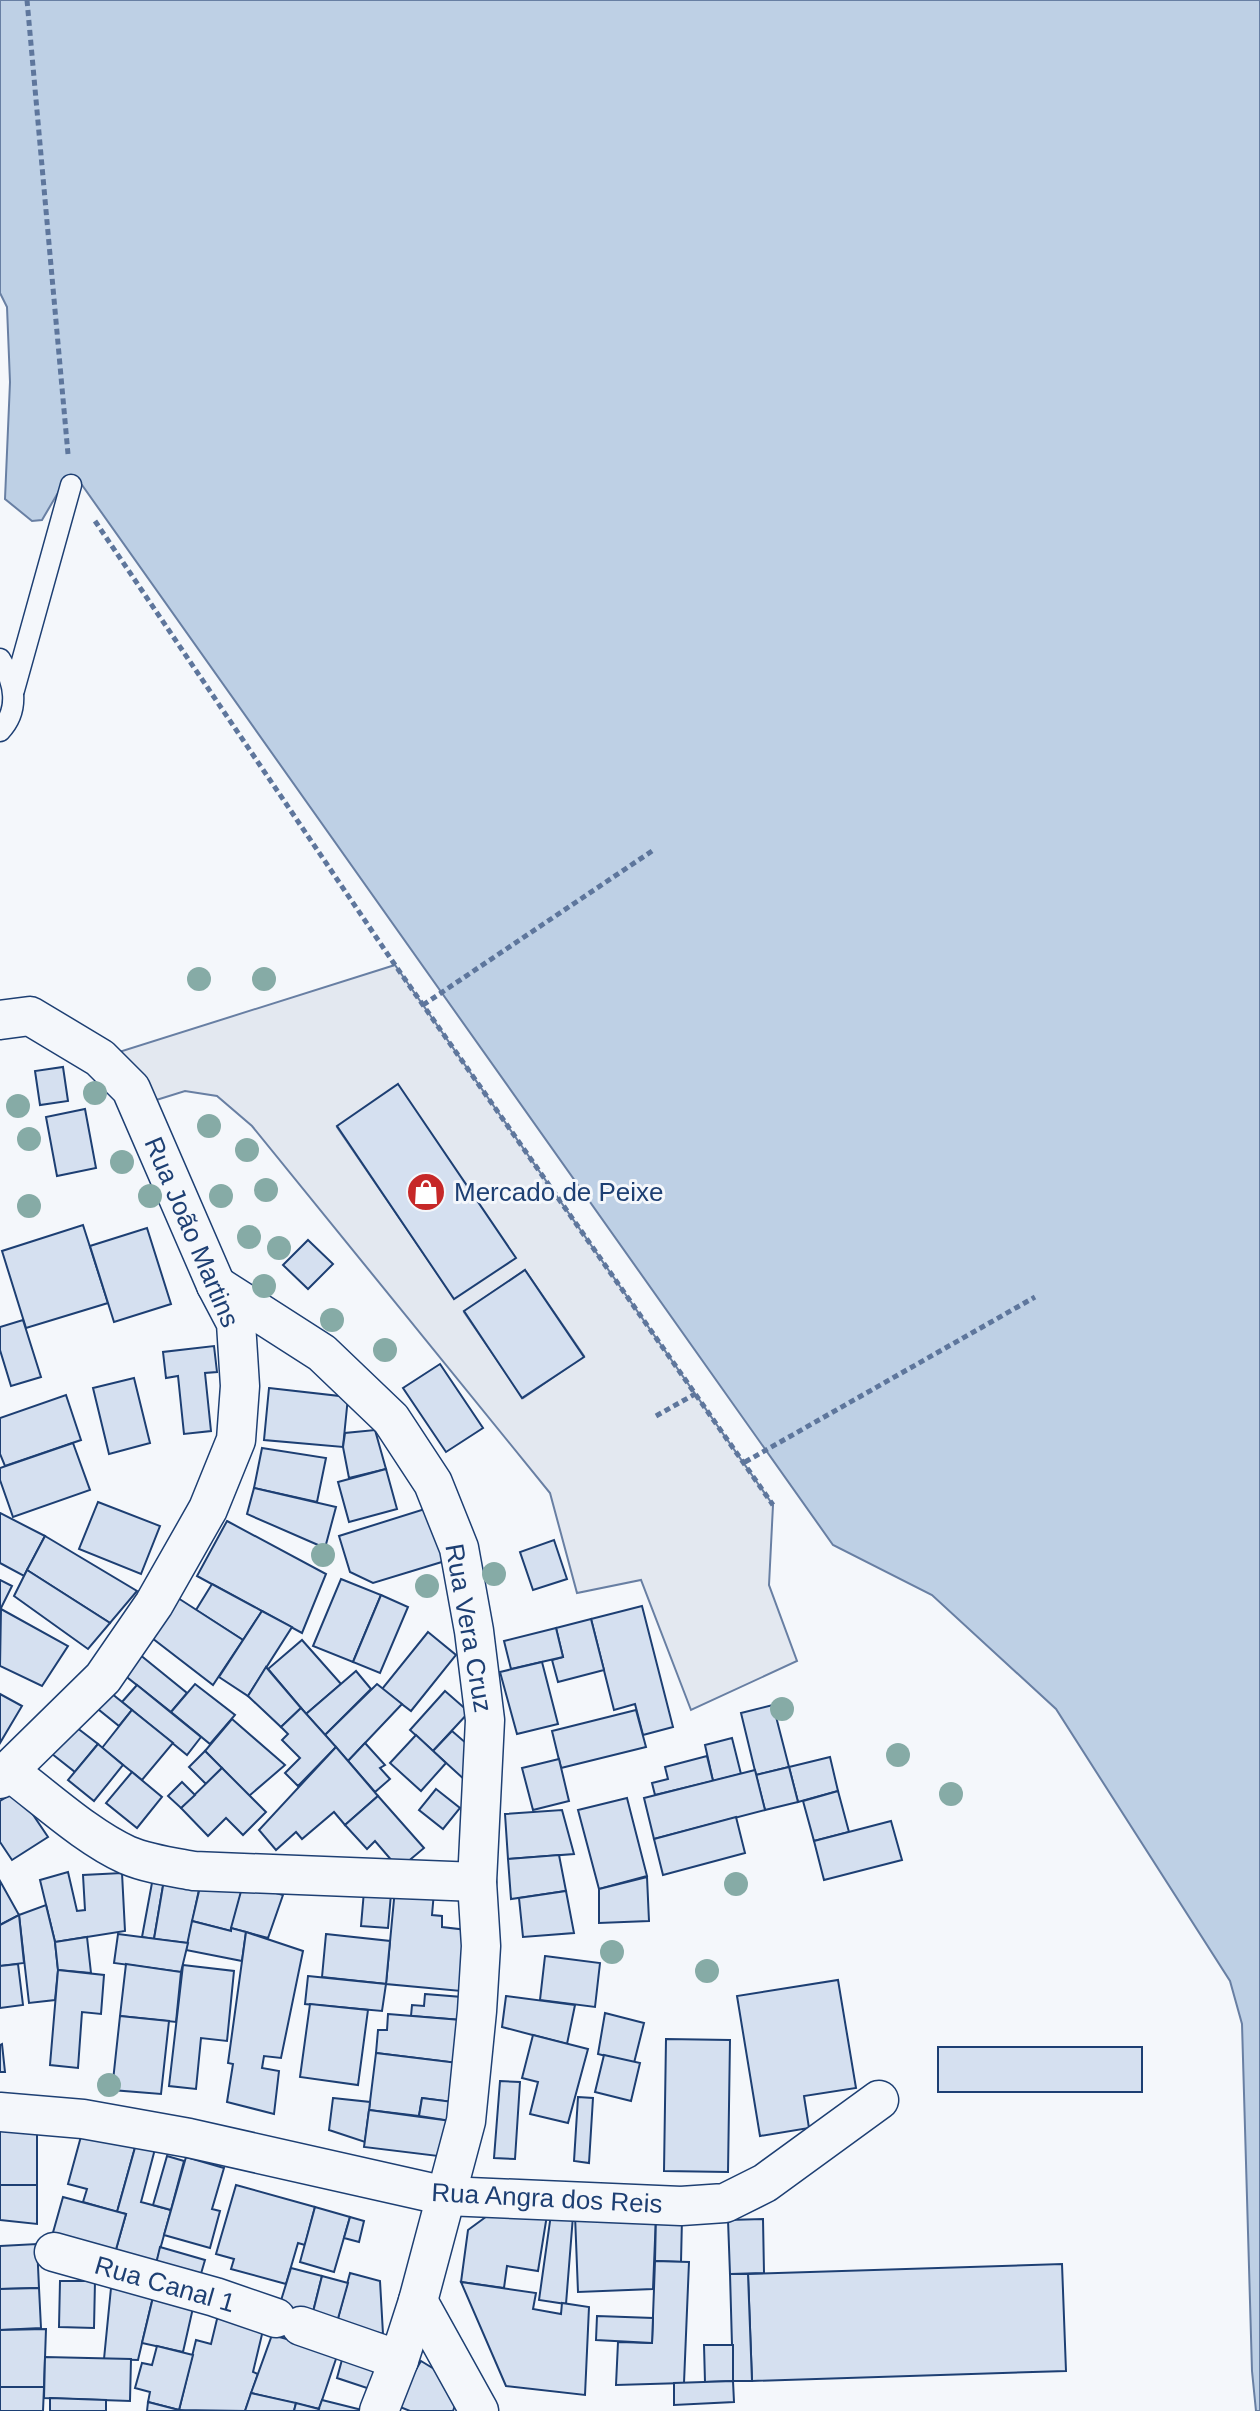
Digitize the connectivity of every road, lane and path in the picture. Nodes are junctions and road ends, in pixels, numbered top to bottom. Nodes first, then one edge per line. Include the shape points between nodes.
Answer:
1 (27, 0) edge
2 (71, 485) junction
3 (0, 659) edge
4 (14, 690) junction
5 (0, 731) edge
6 (655, 849) dead end
7 (423, 1005) junction
8 (0, 1020) edge
9 (216, 1285) junction
10 (1035, 1297) dead end
11 (695, 1394) junction
12 (656, 1416) dead end
13 (745, 1462) junction
14 (773, 1505) dead end
15 (5, 1775) edge
16 (477, 1882) junction
17 (879, 2100) dead end
18 (0, 2112) edge
19 (446, 2196) junction
20 (54, 2252) dead end
21 (418, 2301) junction
22 (399, 2360) junction
23 (379, 2411) edge
24 (479, 2411) edge

1 - 2 path
2 - 4 lane
2 - 7 path
3 - 4 lane
4 - 5 lane
6 - 7 path
7 - 11 path
8 - 9 street, Rua João Martins via 30,1016 100,1058 131,1089
9 - 15 street, Rua João Martins via 236,1323 240,1386 236,1440 208,1509 154,1604 103,1678
9 - 16 street, Rua Vera Cruz via 322,1353 391,1419 433,1483 459,1548 485,1720
10 - 13 path
11 - 12 path
11 - 13 path
13 - 14 path
15 - 16 street via 101,1840 158,1865 194,1871
16 - 19 street, Rua Vera Cruz via 481,1946 474,2042 466,2121
17 - 19 street, Rua Angra dos Reis via 765,2183 725,2203 681,2206
18 - 19 street, Rua Angra dos Reis via 83,2119 189,2138
19 - 21 street, Rua Vera Cruz
20 - 22 street, Rua Canal 1 via 215,2297
21 - 22 street, Rua Vera Cruz
21 - 24 street
22 - 23 street, Rua Vera Cruz

